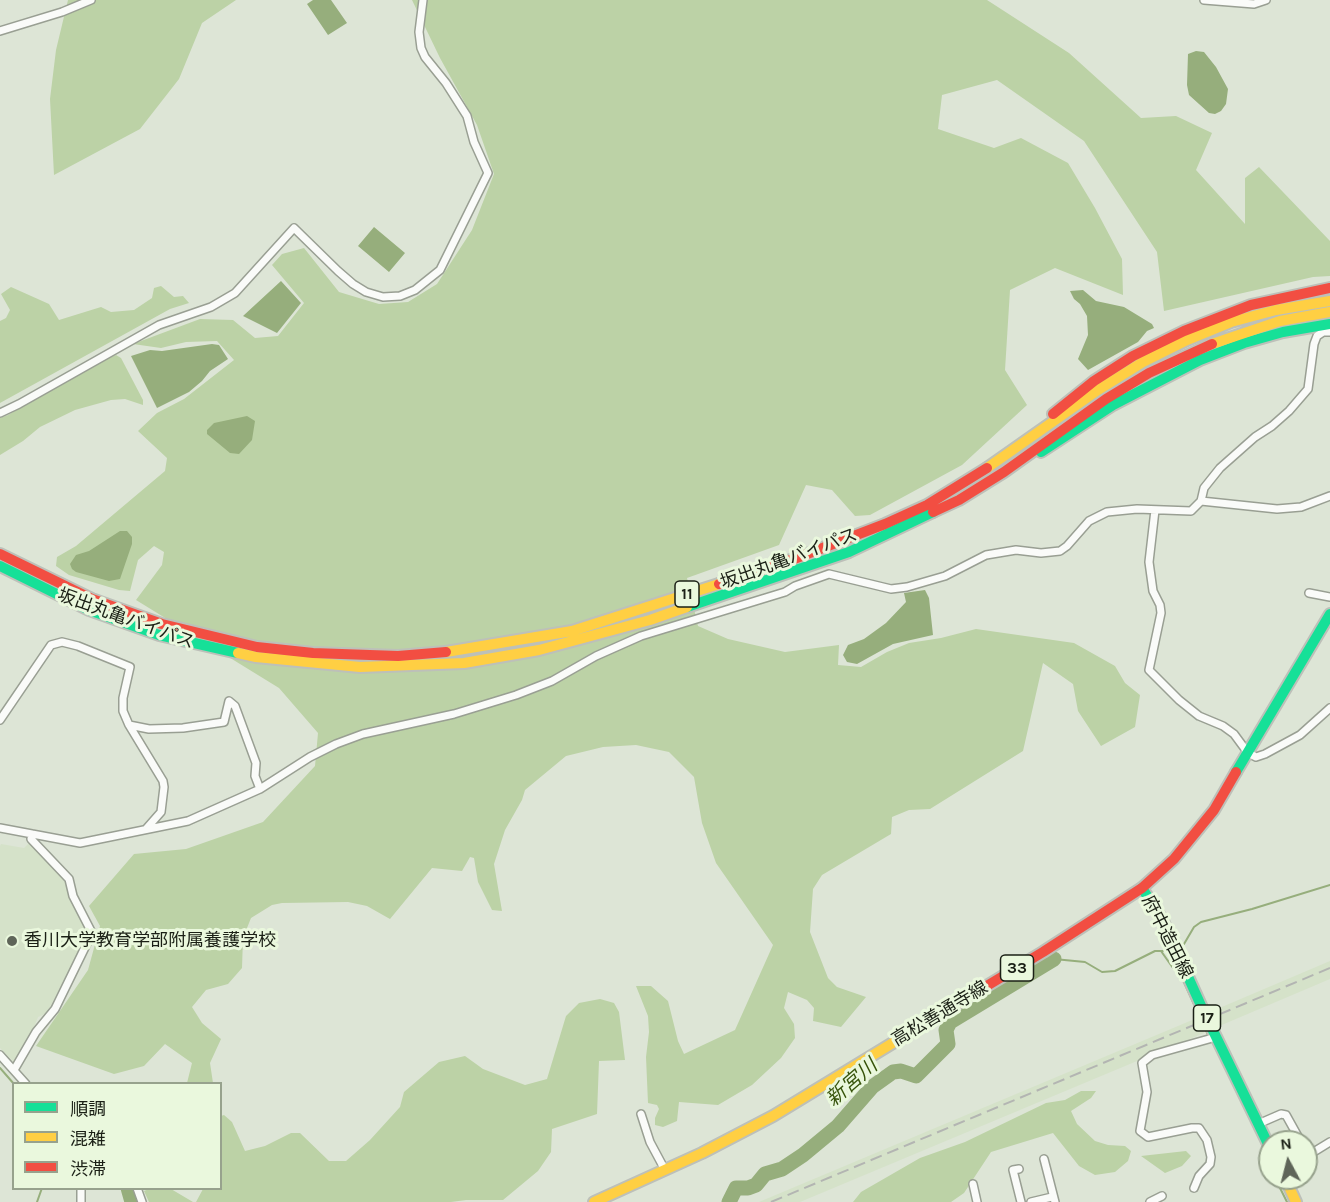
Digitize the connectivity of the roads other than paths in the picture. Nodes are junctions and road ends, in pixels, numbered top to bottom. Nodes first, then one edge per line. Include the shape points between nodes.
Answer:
1 (91, 0) edge
2 (423, 0) edge
3 (1204, 0) edge
4 (1266, 0) edge
5 (0, 31) edge
6 (1330, 288) edge
7 (1330, 301) edge
8 (1330, 312) edge
9 (1330, 324) edge
10 (1330, 332) edge
11 (0, 413) edge
12 (1015, 450) junction
13 (1004, 472) junction
14 (1330, 496) edge
15 (1201, 501) junction
16 (1155, 510) junction
17 (0, 554) edge
18 (0, 566) edge
19 (1309, 593) dead end
20 (79, 595) junction
21 (1330, 597) edge
22 (634, 611) junction
23 (1330, 614) edge
24 (637, 624) junction
25 (641, 636) junction
26 (1330, 708) edge
27 (0, 720) edge
28 (129, 724) junction
29 (1248, 753) junction
30 (260, 789) junction
31 (0, 828) edge
32 (146, 829) junction
33 (32, 834) junction
34 (1142, 888) junction
35 (1216, 1037) junction
36 (0, 1055) edge
37 (14, 1070) junction
38 (25, 1082) edge
39 (641, 1113) dead end
40 (1258, 1124) junction
41 (1261, 1130) edge
42 (1294, 1130) edge
43 (1044, 1159) dead end
44 (1019, 1169) dead end
45 (665, 1170) junction
46 (973, 1184) dead end
47 (1194, 1188) dead end
48 (1162, 1196) dead end
49 (1053, 1199) edge
50 (607, 1200) edge
51 (594, 1202) edge
52 (977, 1202) edge
53 (1021, 1202) edge
54 (1031, 1202) edge
55 (1150, 1202) edge

1 - 5 street
2 - 11 street via 421,48 467,116 488,173 440,270 415,290 383,297 353,284 294,228 235,293 211,307 159,325
3 - 4 street via 1254,4
6 - 12 main road via 1251,305 1161,341 1094,381
7 - 12 main road, 坂出丸亀バイパス / 11 via 1231,322 1187,340 1098,390
8 - 13 main road, 坂出丸亀バイパス / 11 via 1241,333 1149,373
9 - 13 main road, 11 via 1283,332 1200,360 1113,405 1059,442
10 - 15 street via 1317,336 1308,389 1289,411 1220,468 1204,488
12 - 22 main road, 坂出丸亀バイパス / 11 via 954,490 885,524 794,559
13 - 24 main road, 坂出丸亀バイパス / 11 via 959,500 849,552
14 - 15 street via 1301,507 1277,508
15 - 16 street via 1191,511
16 - 25 street via 1099,514 1060,551 1016,550 986,555 945,576 891,589 829,574 785,592
16 - 29 street via 1149,562 1152,591 1161,613 1149,670 1199,716 1234,734
17 - 20 main road, 坂出丸亀バイパス / 11
18 - 20 main road, 坂出丸亀バイパス / 11
19 - 21 street
20 - 22 main road, 坂出丸亀バイパス / 11 via 162,624 257,647 359,656 431,654 508,644 572,631
20 - 24 main road, 坂出丸亀バイパス / 11 via 159,635 256,657 360,668 430,666 498,657
22 - 24 street
23 - 29 main road, 高松善通寺線 / 33
24 - 25 street
25 - 30 street via 516,695 336,744
26 - 29 street via 1300,735 1265,754
27 - 28 street via 51,645 62,642 130,667 123,698
28 - 30 street via 149,729 224,722 229,701 235,706 252,754
28 - 32 street via 164,787 161,812
29 - 34 main road, 高松善通寺線 / 33 via 1195,836
30 - 32 street via 188,821
31 - 33 street
32 - 33 street via 80,843
33 - 37 street via 31,838 69,879 92,933 55,1009
34 - 35 main road, 府中造田線 / 17 via 1162,919
34 - 45 main road, 高松善通寺線 / 33 via 772,1116
35 - 40 main road, 府中造田線 / 17
35 - 47 street via 1152,1055 1142,1064 1147,1092 1140,1131 1148,1137 1199,1128 1207,1140 1210,1164
36 - 37 street
37 - 38 street
39 - 45 street
40 - 41 main road, 府中造田線 / 17
40 - 42 street via 1281,1114 1286,1115
43 - 49 street
44 - 53 street via 1013,1170
45 - 50 main road, 高松善通寺線 / 33
46 - 52 street
48 - 55 street
49 - 54 street
50 - 51 main road, 高松善通寺線 / 33

